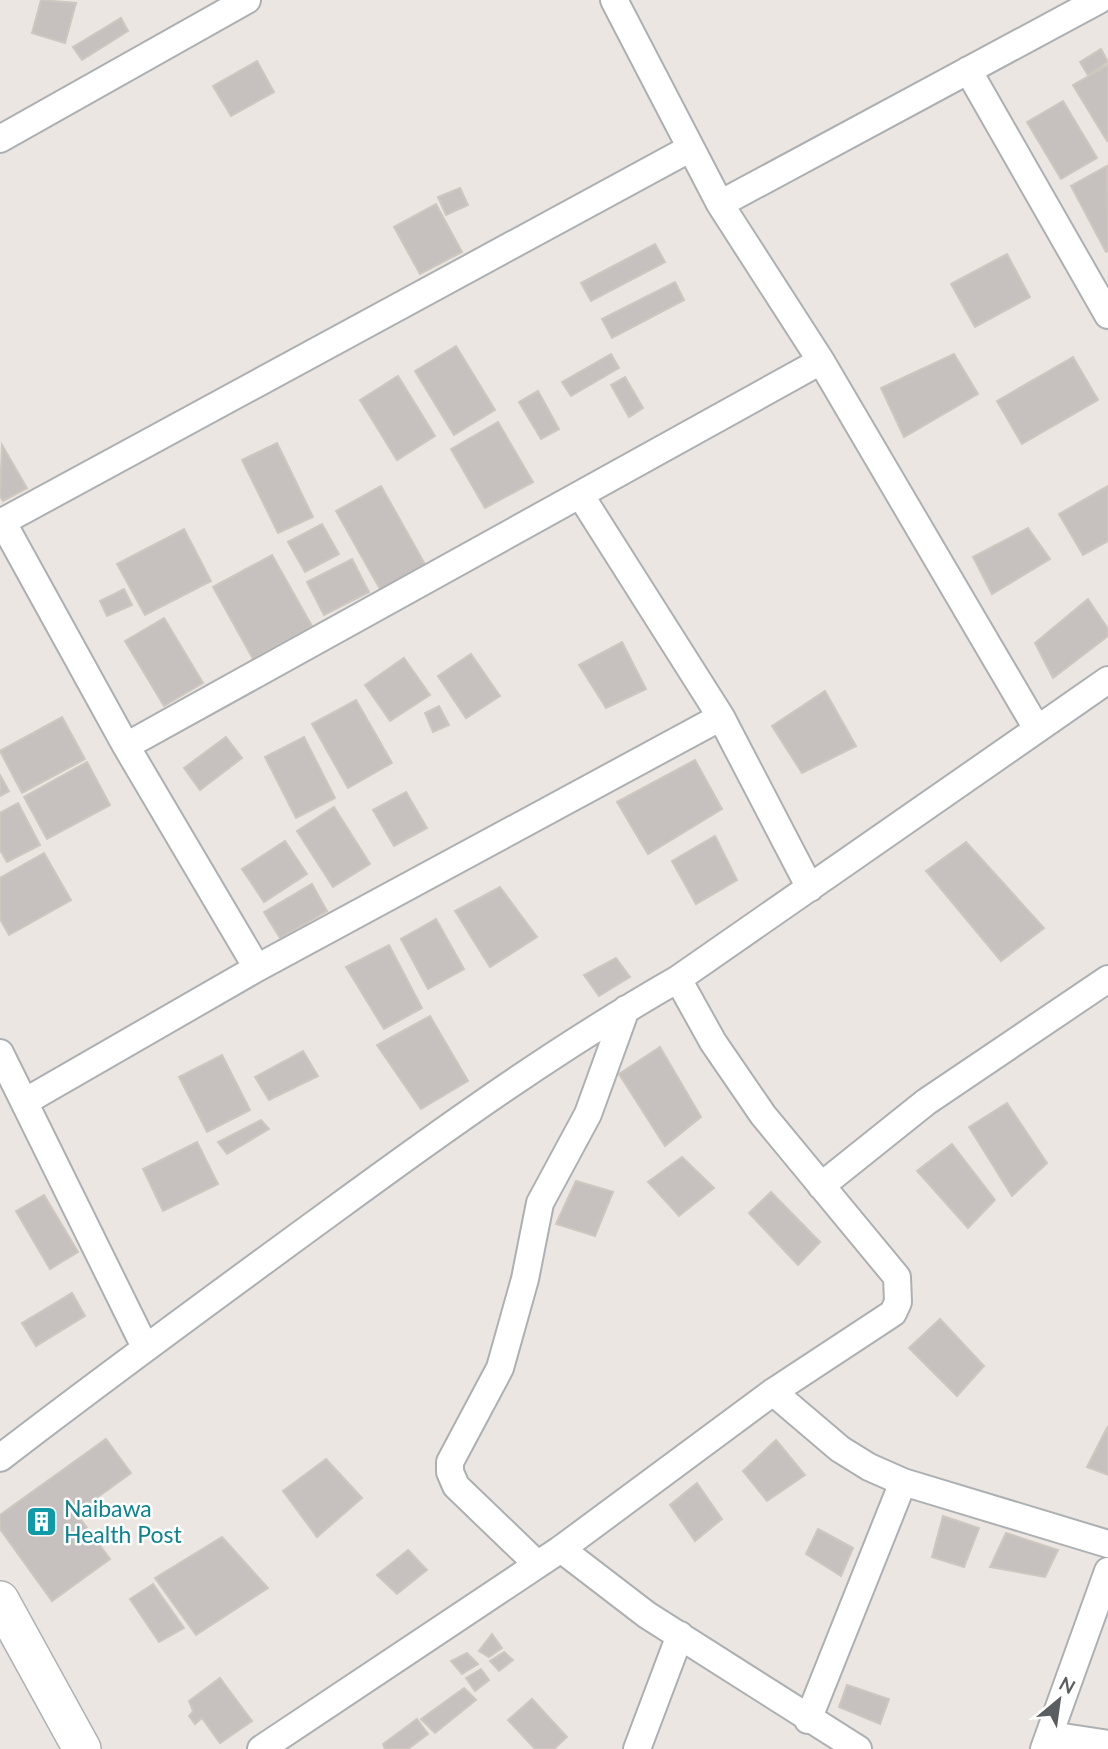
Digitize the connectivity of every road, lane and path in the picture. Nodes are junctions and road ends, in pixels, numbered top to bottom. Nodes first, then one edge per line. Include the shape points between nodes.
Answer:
1 (203, 0) edge
2 (247, 0) edge
3 (614, 0) edge
4 (1098, 0) edge
5 (198, 27) junction
6 (968, 70) junction
7 (0, 139) edge
8 (689, 149) junction
9 (720, 204) junction
10 (1105, 302) edge
11 (821, 361) junction
12 (581, 496) junction
13 (1, 522) edge
14 (1108, 680) edge
15 (720, 717) junction
16 (1037, 727) junction
17 (126, 747) junction
18 (810, 888) junction
19 (257, 968) junction
20 (678, 979) junction
21 (1108, 979) edge
22 (626, 1009) junction
23 (0, 1052) edge
24 (26, 1101) junction
25 (821, 1186) junction
26 (145, 1347) junction
27 (773, 1392) junction
28 (0, 1458) edge
29 (903, 1482) junction
30 (1108, 1544) edge
31 (561, 1549) junction
32 (536, 1563) junction
33 (1107, 1575) edge
34 (0, 1601) edge
35 (680, 1635) junction
36 (808, 1720) junction
37 (1047, 1742) edge
38 (1108, 1744) edge
39 (264, 1748) edge
40 (82, 1749) edge
41 (638, 1749) edge
42 (858, 1749) edge

1 - 5 street
2 - 5 street
3 - 8 street
4 - 6 street
5 - 7 street
6 - 9 street
6 - 10 street
8 - 9 street
8 - 13 street
9 - 11 street
11 - 12 street
11 - 16 street
12 - 15 street
12 - 17 street
13 - 17 street
14 - 16 street
15 - 18 street
15 - 19 street
16 - 18 street
17 - 19 street
18 - 20 street
19 - 24 street
20 - 22 street
20 - 25 street via 762,1115
21 - 25 street via 926,1102
22 - 26 street via 450,1125
22 - 32 street via 588,1114 540,1203 525,1279 499,1368 450,1462 456,1486
23 - 24 street
24 - 26 street
25 - 27 street via 897,1277 898,1302 893,1313
26 - 28 street
27 - 29 street via 840,1449
27 - 31 street
29 - 30 street
29 - 36 street
31 - 32 street
31 - 35 street
32 - 39 street
33 - 37 street
34 - 40 street
35 - 36 street
35 - 41 street
36 - 42 street
37 - 38 street

